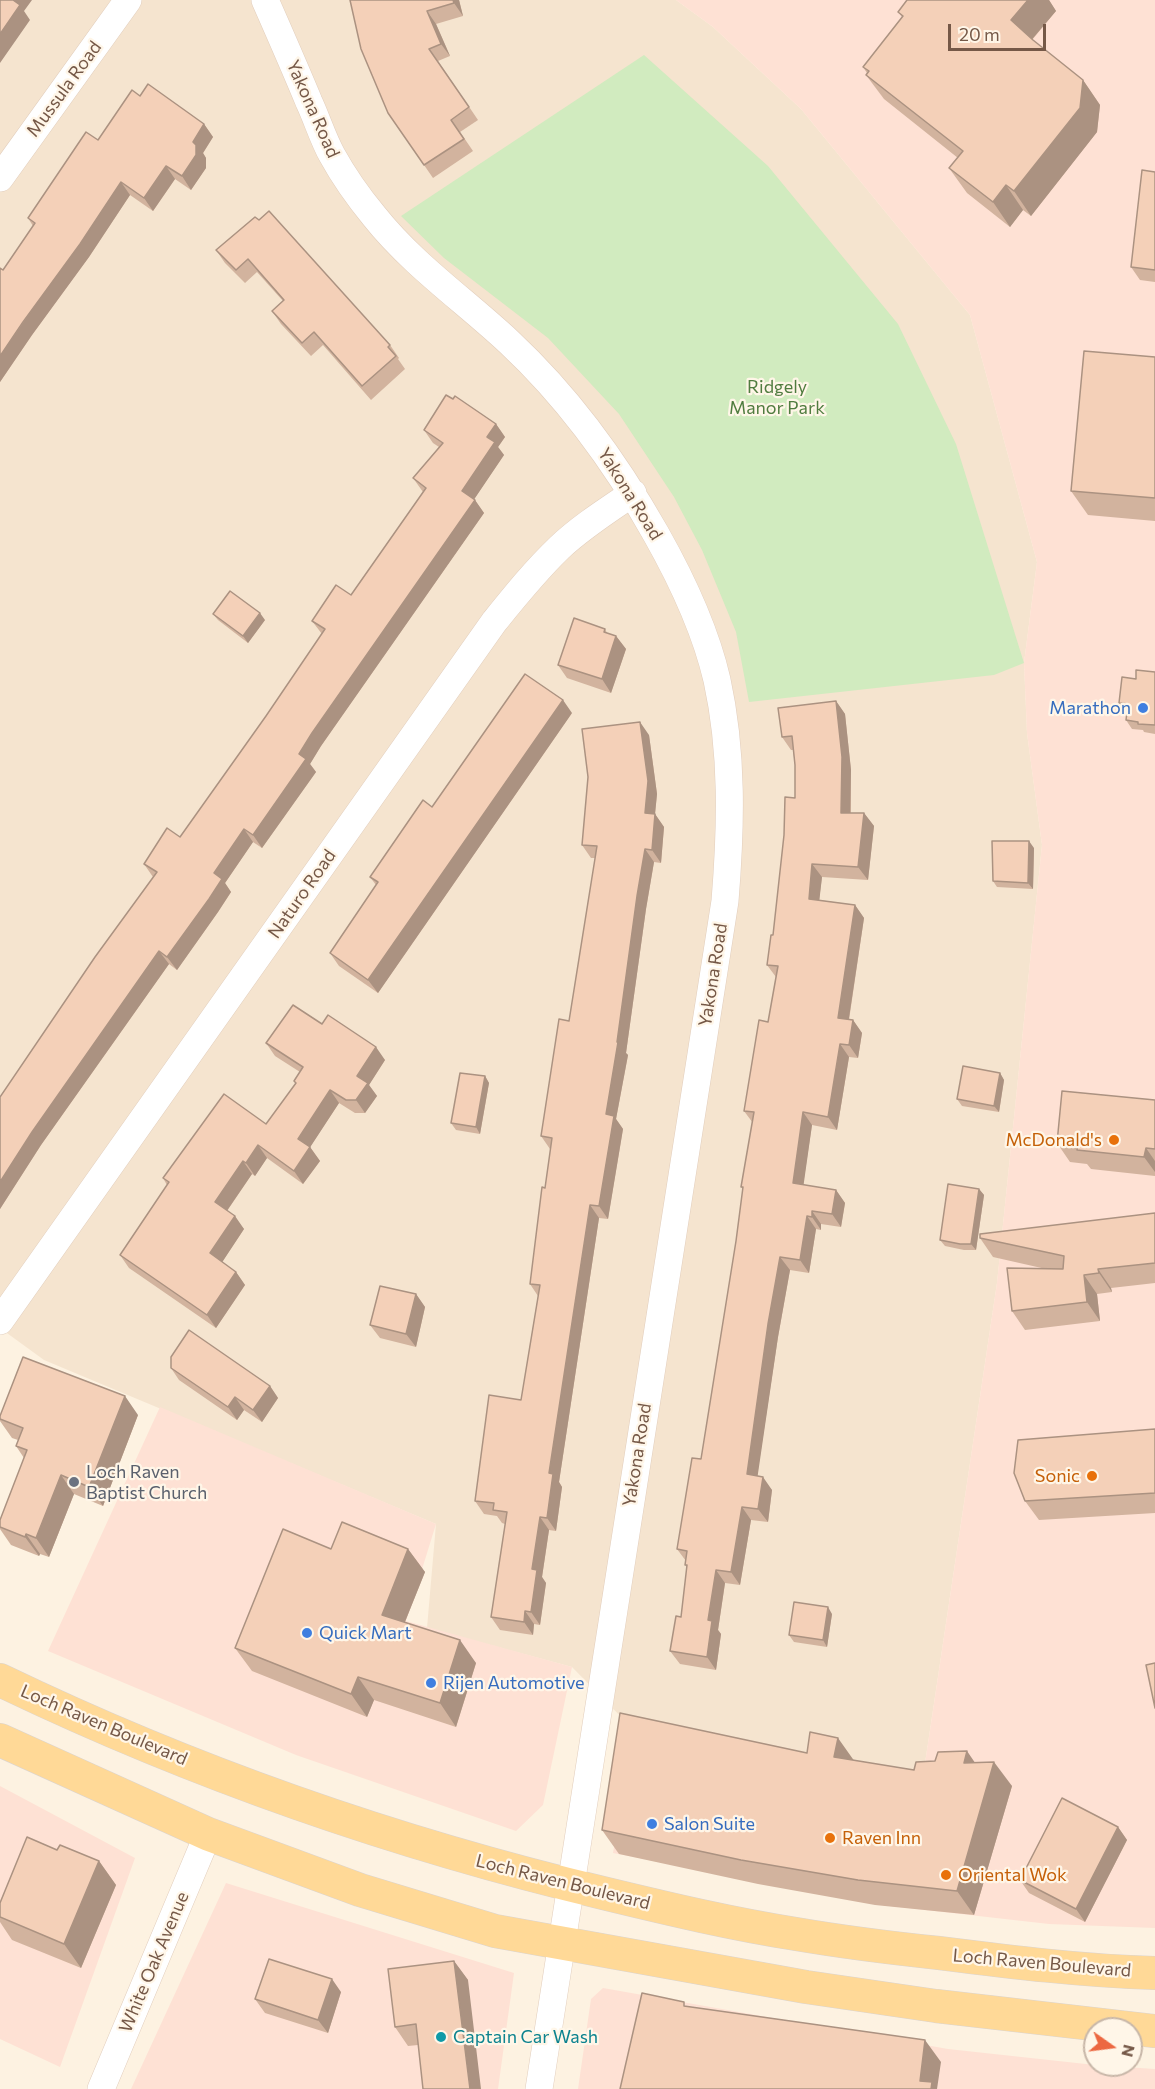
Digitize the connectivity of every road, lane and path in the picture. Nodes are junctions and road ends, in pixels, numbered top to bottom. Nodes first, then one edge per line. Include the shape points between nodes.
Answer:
1 (128, 0) edge
2 (265, 0) edge
3 (0, 178) edge
4 (633, 493) junction
5 (0, 1321) edge
6 (0, 1680) edge
7 (0, 1740) edge
8 (208, 1834) junction
9 (571, 1886) junction
10 (561, 1944) junction
11 (1155, 1973) edge
12 (1155, 2031) edge
13 (101, 2089) edge
14 (539, 2089) edge

1 - 3 street, Mussula Road
2 - 4 street, Yakona Road via 332,155 373,216 408,255 509,342 562,398
4 - 5 street, Naturo Road via 559,548 494,622
4 - 9 street, Yakona Road via 678,572 701,626 717,679 726,732 730,841 725,901
6 - 9 main road, Loch Raven Boulevard via 96,1724 256,1788 373,1828
7 - 8 main road
8 - 10 main road via 419,1908 495,1931
8 - 13 street, White Oak Avenue
9 - 10 street, Yakona Road
9 - 11 main road, Loch Raven Boulevard via 733,1923 858,1944 1041,1965
10 - 12 main road via 806,1988
10 - 14 street, Yakona Road

